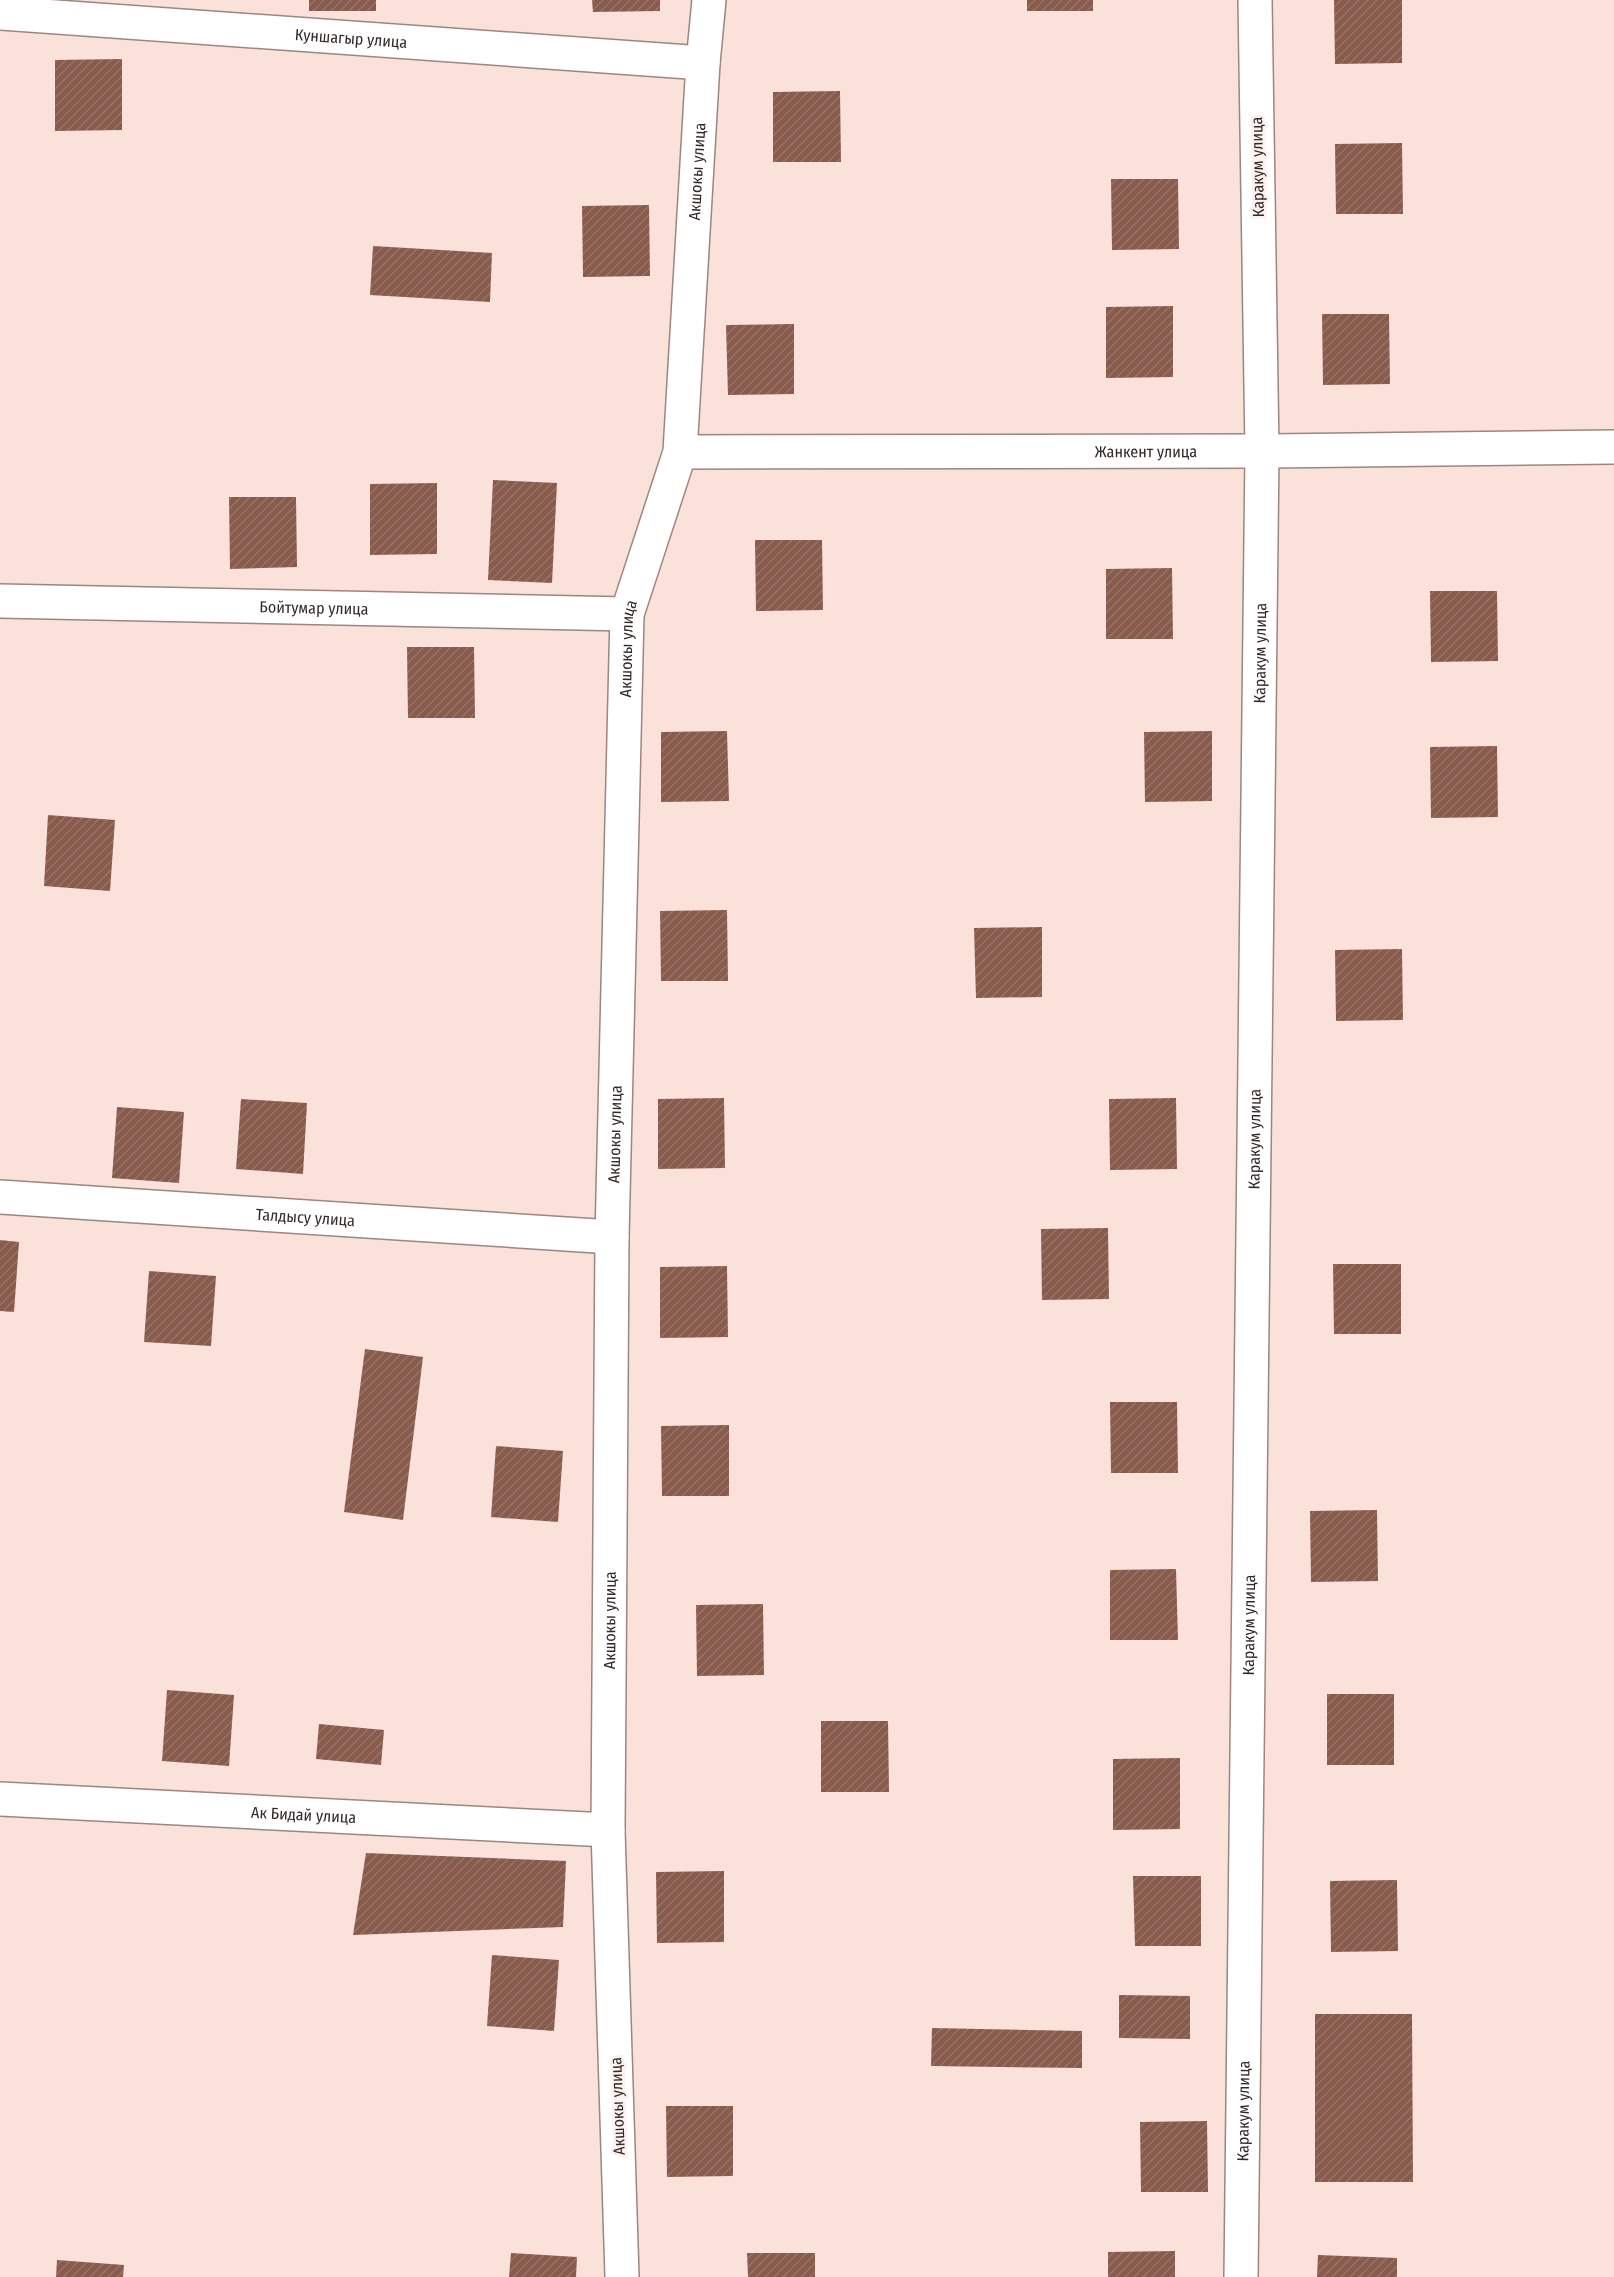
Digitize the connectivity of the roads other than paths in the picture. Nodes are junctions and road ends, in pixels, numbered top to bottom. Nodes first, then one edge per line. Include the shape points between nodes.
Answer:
1 (710, 0) edge
2 (1255, 0) edge
3 (0, 13) edge
4 (703, 63) junction
5 (1614, 447) edge
6 (1262, 451) junction
7 (680, 452) junction
8 (0, 601) edge
9 (627, 614) junction
10 (0, 1197) edge
11 (612, 1237) junction
12 (0, 1799) edge
13 (608, 1830) junction
14 (622, 2277) edge
15 (1241, 2277) edge

1 - 4 street, Акшокы улица
2 - 6 street, Каракум улица
3 - 4 street, Куншагыр улица
4 - 7 street, Акшокы улица
5 - 6 street, Жанкент улица
6 - 7 street, Жанкент улица
6 - 15 street, Каракум улица
7 - 9 street, Акшокы улица
8 - 9 street, Бойтумар улица
9 - 11 street, Акшокы улица
10 - 11 street, Талдысу улица
11 - 13 street, Акшокы улица
12 - 13 street, Ак Бидай улица
13 - 14 street, Акшокы улица

